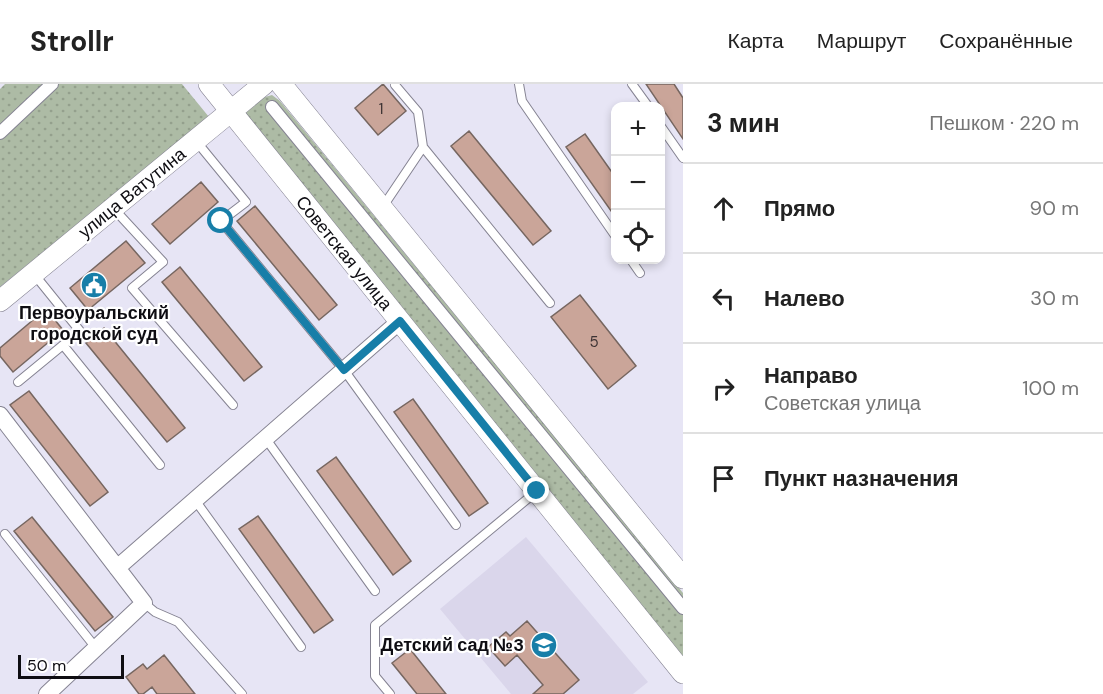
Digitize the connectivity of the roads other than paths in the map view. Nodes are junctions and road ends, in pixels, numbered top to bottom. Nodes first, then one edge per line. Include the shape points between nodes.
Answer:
1 (52, 84) edge
2 (209, 84) edge
3 (264, 84) edge
4 (281, 84) edge
5 (519, 84) edge
6 (632, 84) edge
7 (395, 85) edge
8 (645, 102) edge
9 (272, 107) dead end
10 (231, 112) junction
11 (665, 132) edge
12 (0, 133) edge
13 (196, 141) junction
14 (423, 147) junction
15 (683, 158) edge
16 (113, 208) junction
17 (382, 208) junction
18 (611, 231) edge
19 (634, 264) edge
20 (640, 273) dead end
21 (33, 274) junction
22 (0, 301) edge
23 (550, 303) dead end
24 (400, 321) junction
25 (63, 345) junction
26 (344, 370) junction
27 (18, 382) dead end
28 (233, 405) dead end
29 (0, 415) edge
30 (266, 438) junction
31 (160, 465) dead end
32 (537, 491) junction
33 (195, 500) junction
34 (456, 525) dead end
35 (5, 534) dead end
36 (117, 568) junction
37 (683, 578) edge
38 (375, 591) dead end
39 (144, 603) junction
40 (683, 608) edge
41 (301, 646) dead end
42 (96, 648) junction
43 (683, 673) edge
44 (47, 694) edge
45 (242, 694) edge
46 (390, 694) edge

1 - 12 street
2 - 10 street, Советская улица
3 - 10 street, улица Ватутина
4 - 17 street
5 - 18 lane via 522,101
6 - 8 lane
7 - 14 lane via 418,112
9 - 40 street
10 - 13 street, улица Ватутина
10 - 24 street, Советская улица
11 - 15 lane
13 - 16 street, улица Ватутина
13 - 26 lane via 246,202 221,221
14 - 17 lane
14 - 23 lane
16 - 21 street, улица Ватутина
16 - 28 lane via 163,261 132,288
17 - 37 street
19 - 20 lane
21 - 22 street, улица Ватутина
21 - 25 lane via 80,331
24 - 26 street
24 - 32 street, Советская улица
25 - 27 lane
25 - 31 lane
26 - 30 street
26 - 34 lane
29 - 36 street
30 - 33 street
30 - 38 lane
32 - 43 street, Советская улица
32 - 46 lane via 375,625 375,676
33 - 36 street
33 - 41 lane
35 - 42 lane
36 - 39 street
39 - 42 street
39 - 45 lane via 178,622
42 - 44 street

